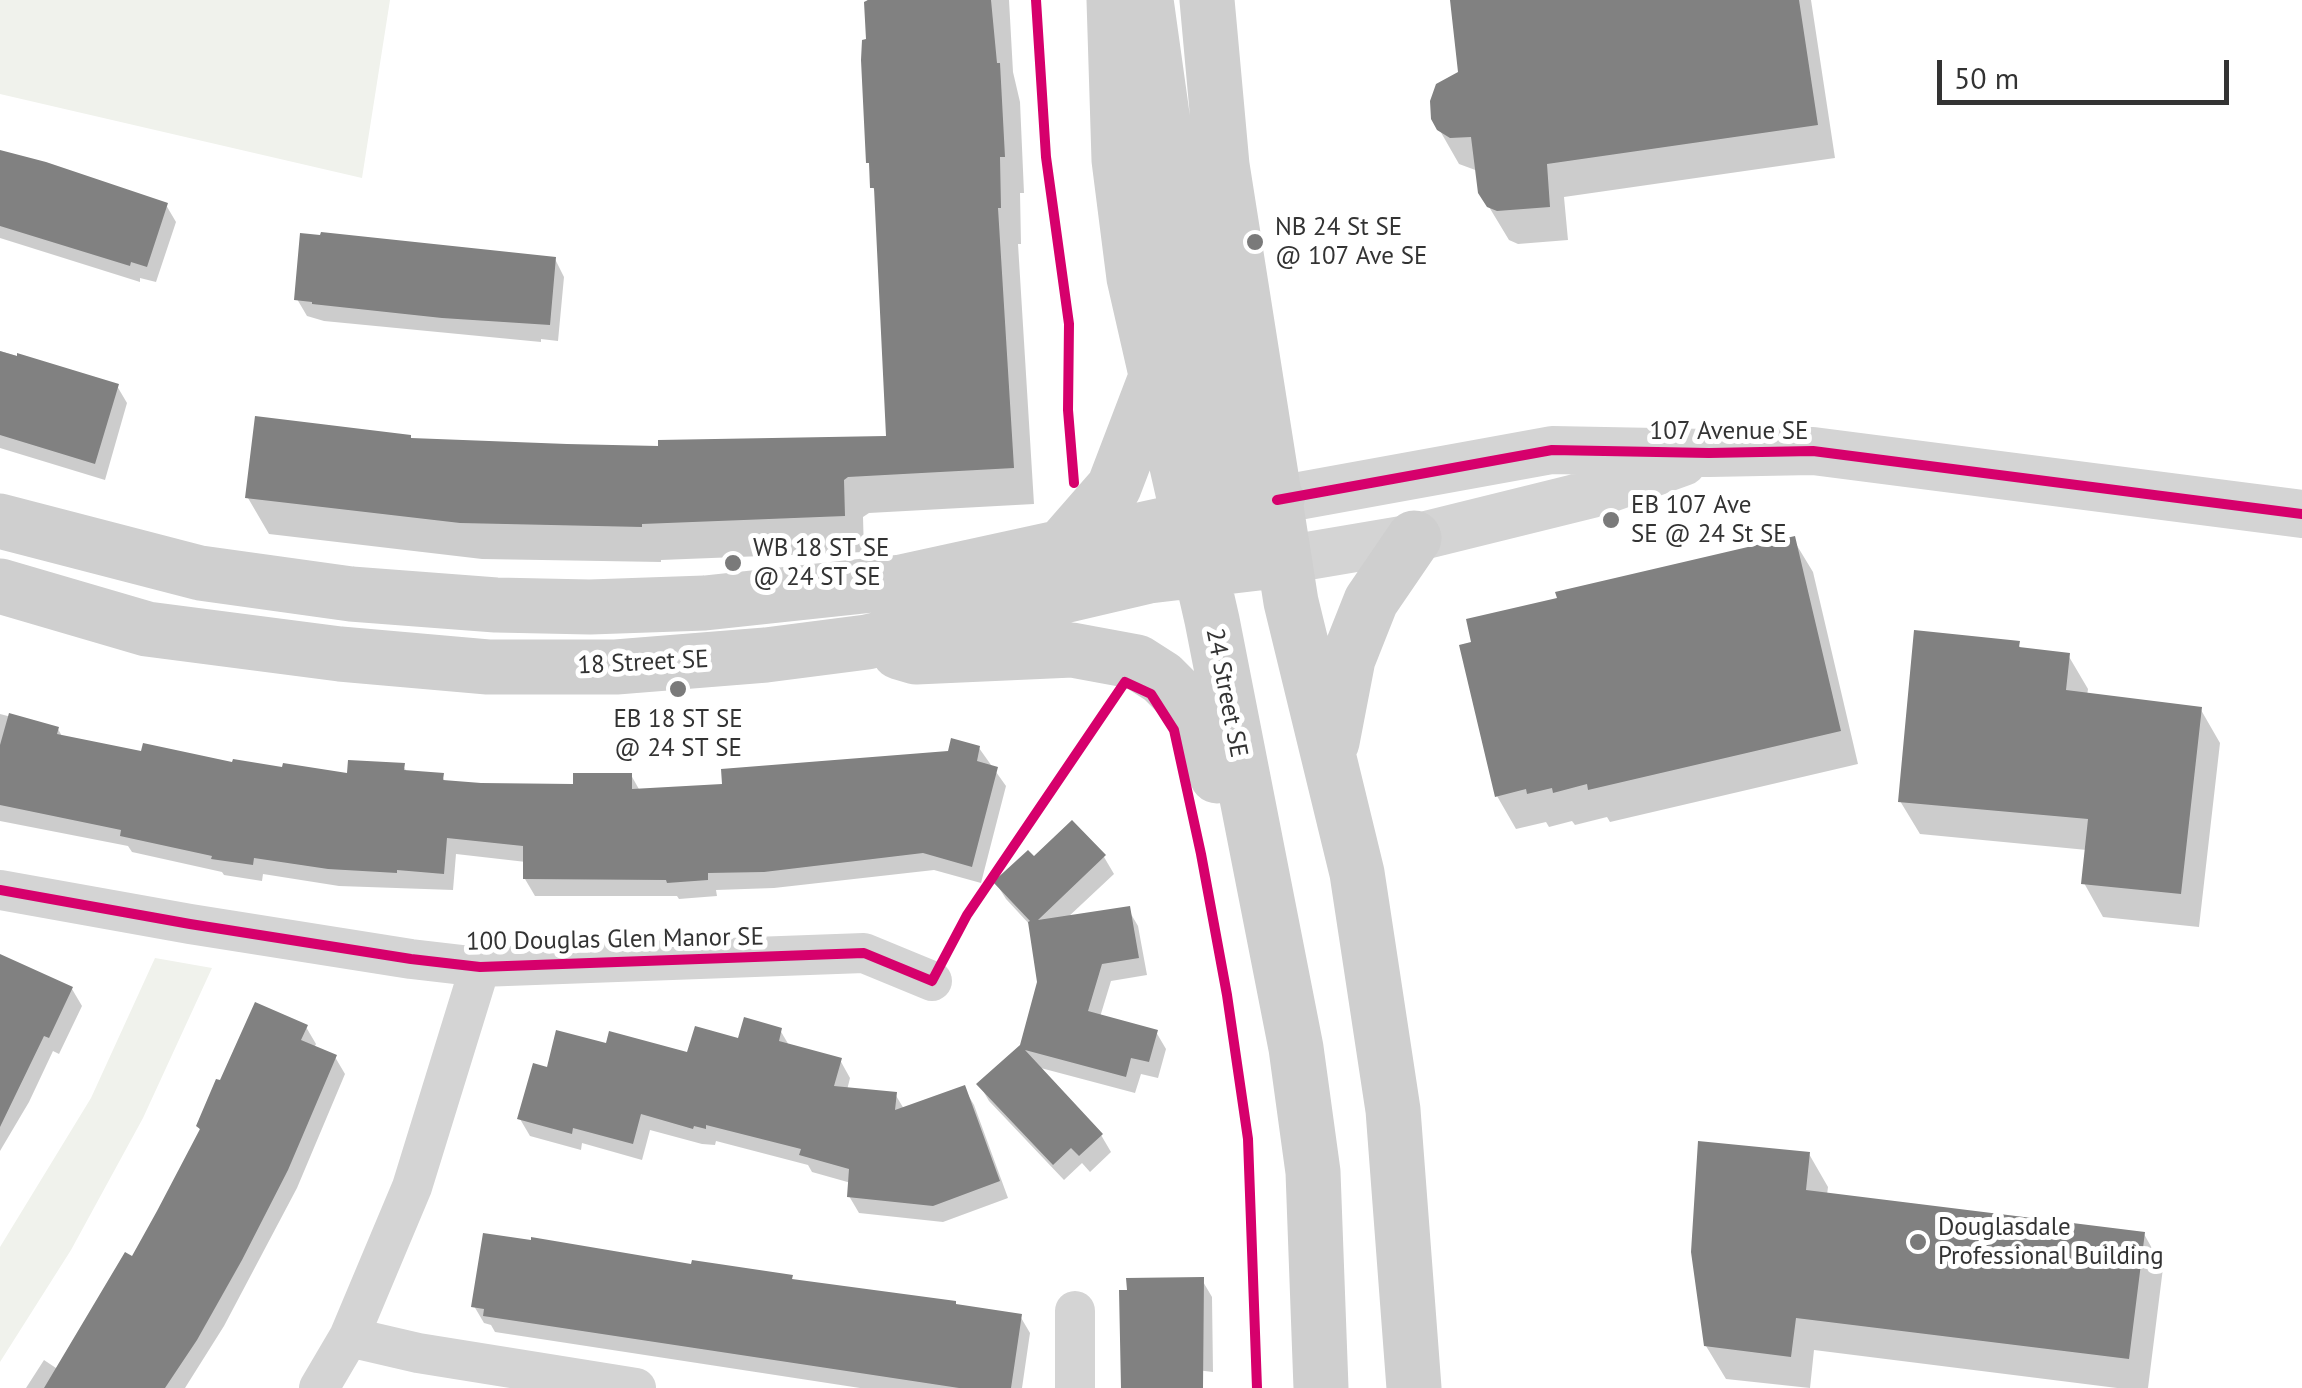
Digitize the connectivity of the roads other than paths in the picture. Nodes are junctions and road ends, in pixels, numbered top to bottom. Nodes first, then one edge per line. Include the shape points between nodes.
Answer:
1 (1114, 0) edge
2 (1146, 0) edge
3 (1206, 0) edge
4 (1156, 377) junction
5 (1710, 453) junction
6 (2302, 514) edge
7 (0, 522) edge
8 (1225, 525) junction
9 (1414, 538) junction
10 (1059, 550) junction
11 (1284, 560) junction
12 (0, 586) edge
13 (867, 642) junction
14 (1328, 759) junction
15 (0, 890) edge
16 (1266, 906) junction
17 (480, 966) junction
18 (932, 981) dead end
19 (1076, 1311) dead end
20 (349, 1337) junction
21 (319, 1388) edge
22 (636, 1388) edge
23 (1075, 1388) edge
24 (1321, 1388) edge
25 (1414, 1388) edge

1 - 4 main road, 24 Street SE via 1119,160 1134,278
2 - 8 main road
3 - 8 main road, 24 Street SE via 1222,165
4 - 8 main road, 24 Street SE
4 - 10 main road via 1114,487
5 - 6 street, 107 Avenue SE via 1813,451
5 - 8 street, 107 Avenue SE via 1552,450
5 - 9 street, 107 Avenue SE via 1600,492
7 - 10 main road, 18 Street SE via 200,574 351,594 590,607 705,603 901,582
8 - 10 main road, 18 Street SE
8 - 11 main road, 24 Street SE
8 - 11 main road, 18 Street SE
8 - 13 main road, 18 Street SE via 1149,576
8 - 16 main road, 24 Street SE
9 - 11 street, 107 Avenue SE
9 - 14 main road via 1372,601 1348,659
11 - 14 main road, 24 Street SE
12 - 13 main road, 18 Street SE via 147,629 488,667 616,666
13 - 16 main road via 916,658 1072,650 1137,662 1162,678 1188,704
14 - 25 main road, 24 Street SE via 1357,873 1393,1110
15 - 17 street, 100 Douglas Glen Manor SE
16 - 24 main road, 24 Street SE via 1313,1172
17 - 18 street, 100 Douglas Glen Manor SE via 864,953
17 - 20 street via 412,1187
19 - 23 street
20 - 21 street
20 - 22 street

